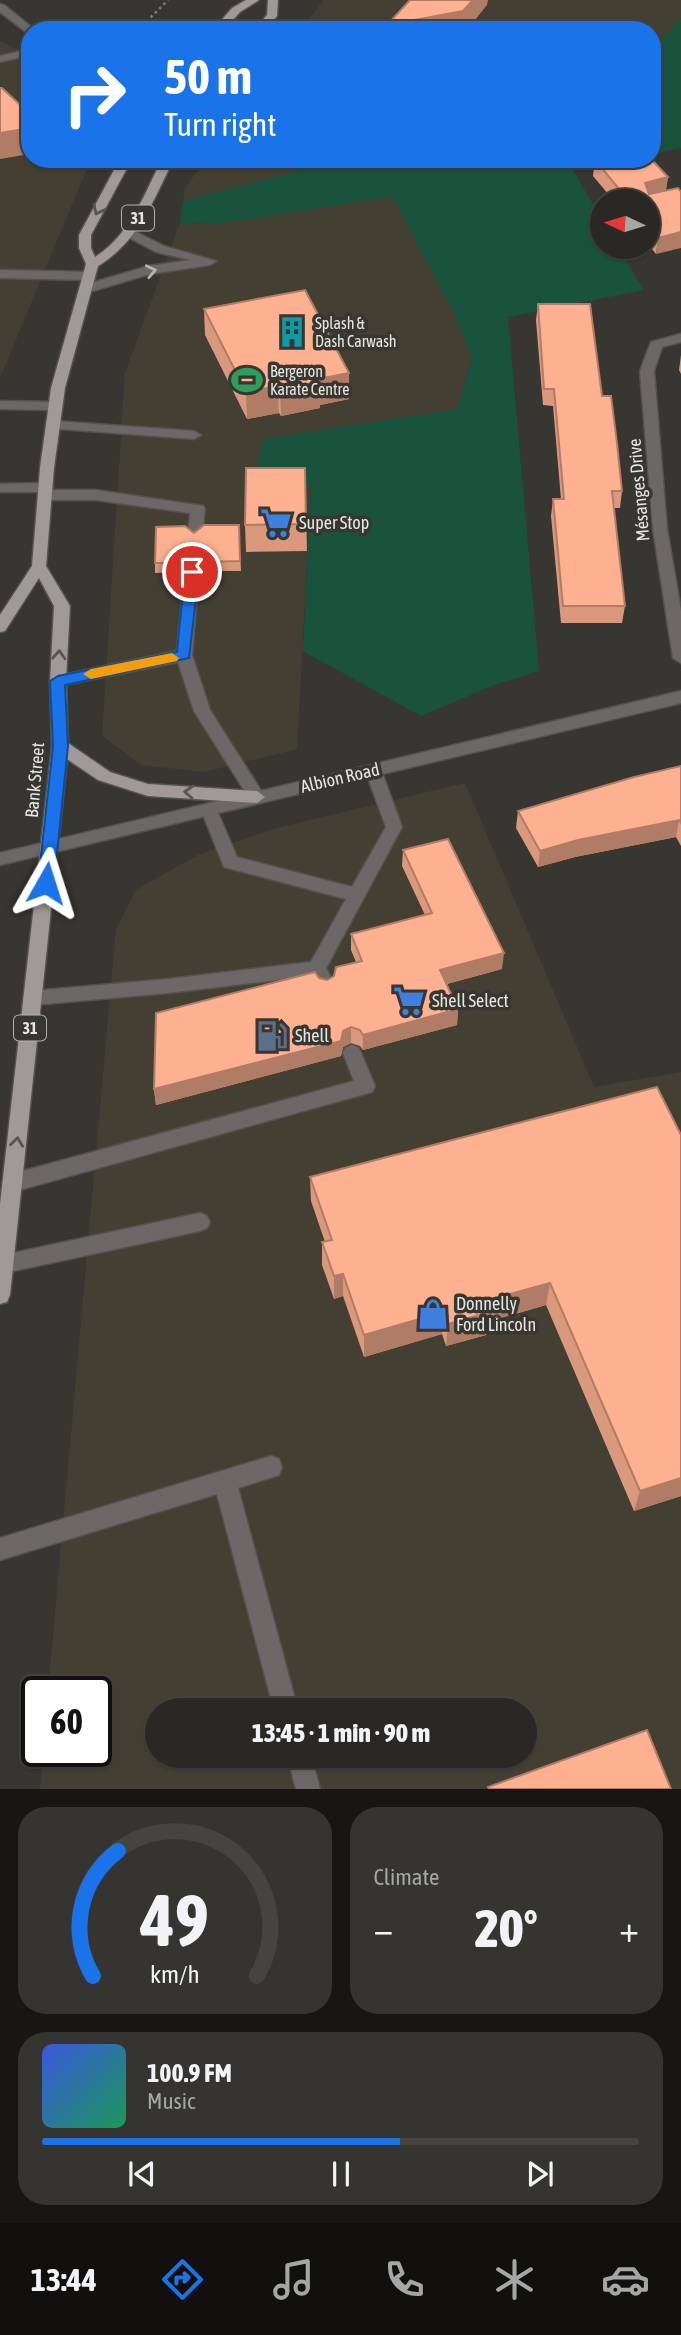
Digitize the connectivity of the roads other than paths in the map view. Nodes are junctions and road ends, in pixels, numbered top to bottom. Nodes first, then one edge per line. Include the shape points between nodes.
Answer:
1 (254, 0) edge
2 (273, 0) edge
3 (0, 8) edge
4 (226, 21) edge
5 (267, 21) edge
6 (21, 23) edge
7 (21, 54) edge
8 (0, 59) edge
9 (121, 168) edge
10 (163, 168) edge
11 (130, 233) junction
12 (0, 274) edge
13 (88, 277) junction
14 (681, 338) edge
15 (0, 405) edge
16 (55, 406) junction
17 (53, 425) junction
18 (194, 435) dead end
19 (0, 488) edge
20 (46, 491) junction
21 (195, 535) edge
22 (39, 566) junction
23 (192, 572) dead end
24 (0, 627) edge
25 (184, 655) junction
26 (681, 658) edge
27 (58, 681) junction
28 (681, 697) edge
29 (60, 746) junction
30 (373, 770) junction
31 (257, 797) junction
32 (209, 810) junction
33 (50, 845) junction
34 (0, 859) edge
35 (357, 895) junction
36 (317, 968) junction
37 (326, 986) edge
38 (33, 998) junction
39 (352, 1053) dead end
40 (12, 1183) junction
41 (200, 1222) dead end
42 (4, 1264) junction
43 (0, 1295) edge
44 (271, 1467) dead end
45 (225, 1481) junction
46 (0, 1549) edge
47 (283, 1698) edge
48 (302, 1768) edge
49 (308, 1789) edge

1 - 4 main road
2 - 5 main road
3 - 6 street
7 - 8 street
9 -> 13 main road, 31 via 86,235
10 - 11 main road, 31
11 - 13 main road, 31
13 -> 11 street via 210,261 160,249
12 - 13 street
13 - 16 main road, 31
14 - 26 street, Mésanges Drive via 656,345 647,371 660,529
15 - 16 street
16 - 17 main road, 31
17 - 18 street
17 - 20 main road, 31
19 - 20 street
20 - 21 street via 198,509
20 - 22 main road, 31
22 - 24 main road, 31
27 -> 22 main road, Bank Street / 31 via 62,606
23 - 25 street
25 - 27 street
25 - 31 street via 202,711
27 - 29 main road, Bank Street / 31
28 - 30 street, Albion Road
31 -> 29 main road via 148,790 104,776
29 - 33 main road, Bank Street / 31
30 - 31 street, Albion Road
30 - 35 street via 394,827
31 - 32 street, Albion Road
32 - 33 street, Albion Road
32 - 35 street via 230,862
33 - 34 street, Albion Road
33 - 38 main road, Bank Street / 31
35 - 36 street
36 - 37 street
36 - 38 street
40 -> 38 main road, Bank Street / 31
39 - 40 street via 365,1086
40 - 42 main road, Bank Street / 31
41 - 42 street
42 - 43 main road, Bank Street / 31
44 - 45 street
45 - 46 street
45 - 47 street
48 - 49 street

